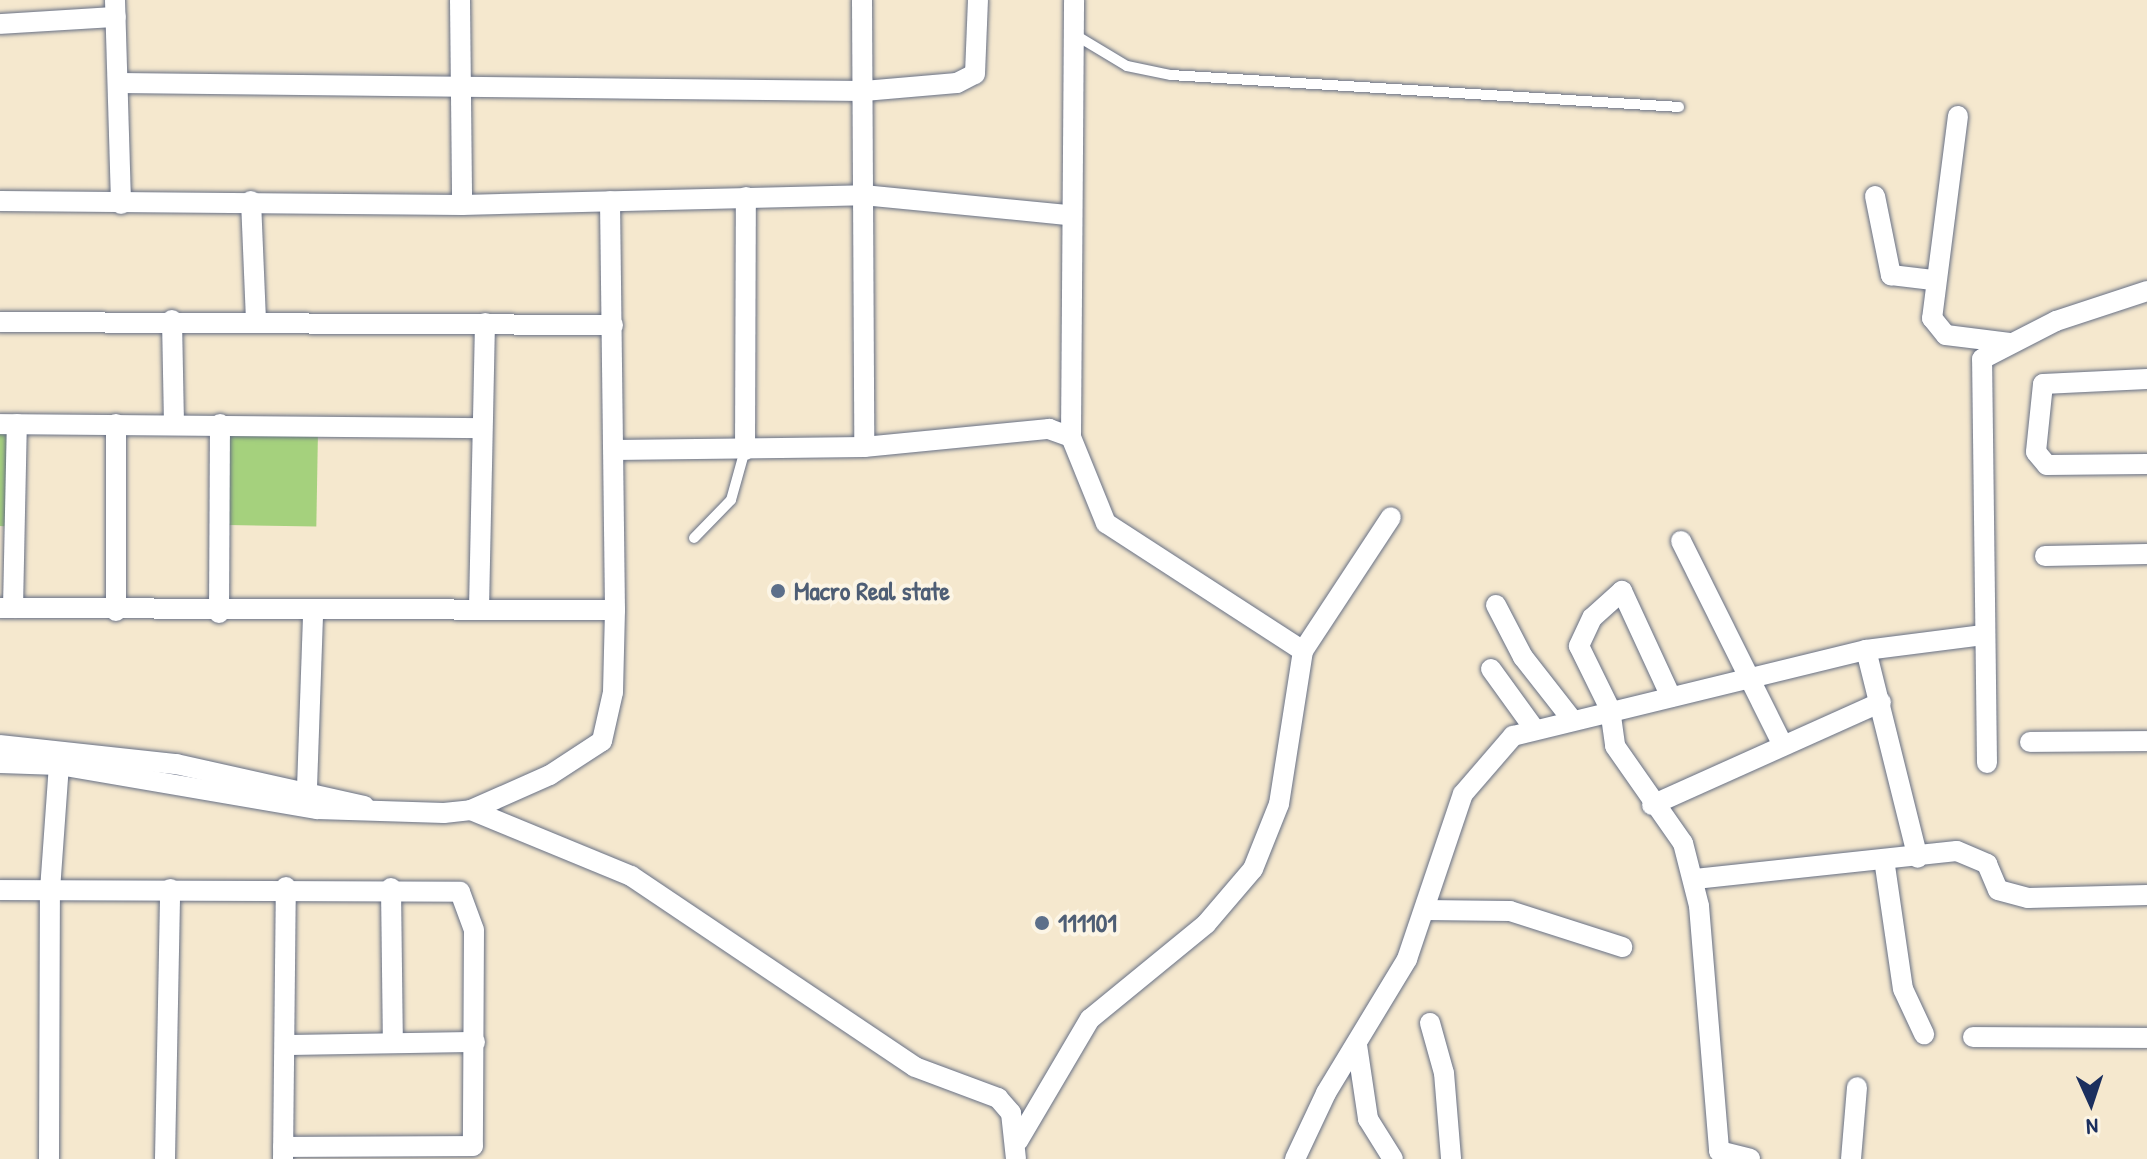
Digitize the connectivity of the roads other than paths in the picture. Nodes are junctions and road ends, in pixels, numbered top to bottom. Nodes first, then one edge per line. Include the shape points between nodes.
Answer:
1 (460, 0) edge
2 (862, 0) edge
3 (978, 0) edge
4 (1074, 0) edge
5 (115, 8) edge
6 (0, 24) edge
7 (1072, 33) junction
8 (119, 83) junction
9 (463, 87) junction
10 (864, 91) junction
11 (1679, 107) dead end
12 (1958, 116) dead end
13 (863, 195) junction
14 (1875, 196) dead end
15 (746, 197) junction
16 (0, 201) edge
17 (251, 201) junction
18 (610, 201) junction
19 (121, 204) junction
20 (462, 205) junction
21 (1067, 215) junction
22 (1933, 280) junction
23 (2147, 291) edge
24 (256, 319) junction
25 (172, 320) junction
26 (0, 322) edge
27 (485, 323) junction
28 (613, 325) junction
29 (2010, 343) junction
30 (2147, 379) edge
31 (8, 424) edge
32 (116, 424) junction
33 (174, 424) junction
34 (220, 424) junction
35 (482, 428) junction
36 (1071, 437) junction
37 (864, 447) junction
38 (614, 450) junction
39 (745, 450) junction
40 (2147, 464) edge
41 (1391, 517) dead end
42 (694, 538) dead end
43 (1681, 541) dead end
44 (2147, 554) edge
45 (2045, 556) dead end
46 (1496, 605) dead end
47 (7, 608) edge
48 (479, 609) junction
49 (615, 610) junction
50 (116, 611) junction
51 (313, 612) junction
52 (219, 613) junction
53 (1983, 635) junction
54 (1866, 650) junction
55 (1303, 651) junction
56 (1491, 669) dead end
57 (1754, 677) junction
58 (1671, 697) junction
59 (1881, 702) junction
60 (1610, 709) junction
61 (1570, 717) junction
62 (1533, 727) junction
63 (2147, 741) edge
64 (1781, 742) junction
65 (2030, 742) dead end
66 (0, 745) edge
67 (0, 763) edge
68 (1987, 763) dead end
69 (59, 765) junction
70 (307, 788) junction
71 (1652, 805) junction
72 (368, 808) junction
73 (471, 810) junction
74 (1918, 858) junction
75 (1884, 859) junction
76 (1695, 879) junction
77 (286, 887) junction
78 (391, 888) junction
79 (170, 889) junction
80 (0, 890) edge
81 (50, 890) junction
82 (2147, 895) edge
83 (1425, 910) junction
84 (1622, 947) dead end
85 (1430, 1023) dead end
86 (1924, 1034) dead end
87 (1973, 1037) dead end
88 (2147, 1038) edge
89 (393, 1042) junction
90 (475, 1042) junction
91 (285, 1045) junction
92 (1357, 1045) junction
93 (1857, 1087) dead end
94 (1017, 1150) edge
95 (283, 1153) edge
96 (367, 1154) edge
97 (49, 1159) edge
98 (165, 1159) edge
99 (1295, 1159) edge
100 (1393, 1159) edge
101 (1451, 1159) edge
102 (1750, 1159) edge
103 (1842, 1159) edge
104 (1851, 1159) edge
105 (1865, 1159) edge

1 - 9 street
2 - 10 street
3 - 10 street via 975,74 957,83
4 - 7 street
5 - 6 street
5 - 8 street
7 - 11 lane via 1127,66 1171,75
7 - 21 street
8 - 9 street
8 - 19 street
9 - 10 street
9 - 20 street
10 - 13 street
12 - 22 street
13 - 15 street
13 - 21 street
13 - 37 street
14 - 22 street via 1891,275
15 - 18 street
15 - 39 street
16 - 19 street
17 - 19 street
17 - 20 street
17 - 24 street
18 - 20 street
18 - 28 street
21 - 36 street
22 - 29 street via 1936,330
23 - 29 street via 2123,294
24 - 25 street
24 - 27 street
25 - 26 street
25 - 33 street
27 - 28 street
27 - 35 street
28 - 38 street
29 - 53 street via 1982,359
30 - 40 street via 2043,384 2036,452 2047,465
31 - 32 street
31 - 47 street
32 - 33 street
32 - 50 street
33 - 34 street
34 - 35 street
34 - 52 street
35 - 48 street
36 - 37 street via 1018,429
36 - 55 street via 1106,523
37 - 39 street
38 - 39 street
38 - 49 street
39 - 42 lane via 731,500
41 - 55 street
43 - 57 street
44 - 45 street
46 - 61 street via 1523,657
47 - 50 street
48 - 49 street
48 - 51 street
49 - 73 street via 613,692 602,741 572,764
50 - 52 street
51 - 52 street
51 - 70 street
53 - 54 street
53 - 68 street
54 - 57 street
54 - 59 street
55 - 94 street via 1268,844 1206,924 1090,1019
56 - 62 street
57 - 58 street
57 - 64 street
58 - 60 street
58 - 60 street via 1622,591 1579,638
59 - 64 street
59 - 74 street
60 - 61 street
60 - 71 street via 1615,746
61 - 62 street
62 - 83 street via 1500,747 1463,794
63 - 65 street
64 - 71 street
66 - 70 street via 176,764
67 - 69 street
69 - 72 street via 317,809
69 - 81 street
70 - 72 street
71 - 76 street via 1683,843
72 - 73 street
73 - 94 street via 631,876 915,1067 998,1098 1011,1113
74 - 75 street
74 - 82 street via 1957,851 1977,857 1998,890 2028,898
75 - 76 street
75 - 86 street via 1903,989
76 - 102 street via 1719,1151
77 - 78 street
77 - 79 street
77 - 91 street
78 - 89 street
78 - 90 street via 451,888 468,900
79 - 81 street
79 - 98 street
80 - 81 street
81 - 97 street
83 - 84 street via 1510,911
83 - 92 street via 1407,959
85 - 101 street via 1444,1073
87 - 88 street
89 - 90 street
89 - 91 street
90 - 96 street via 473,1146
91 - 95 street
92 - 99 street
92 - 100 street via 1368,1119
93 - 104 street
95 - 96 street
103 - 104 street
104 - 105 street

